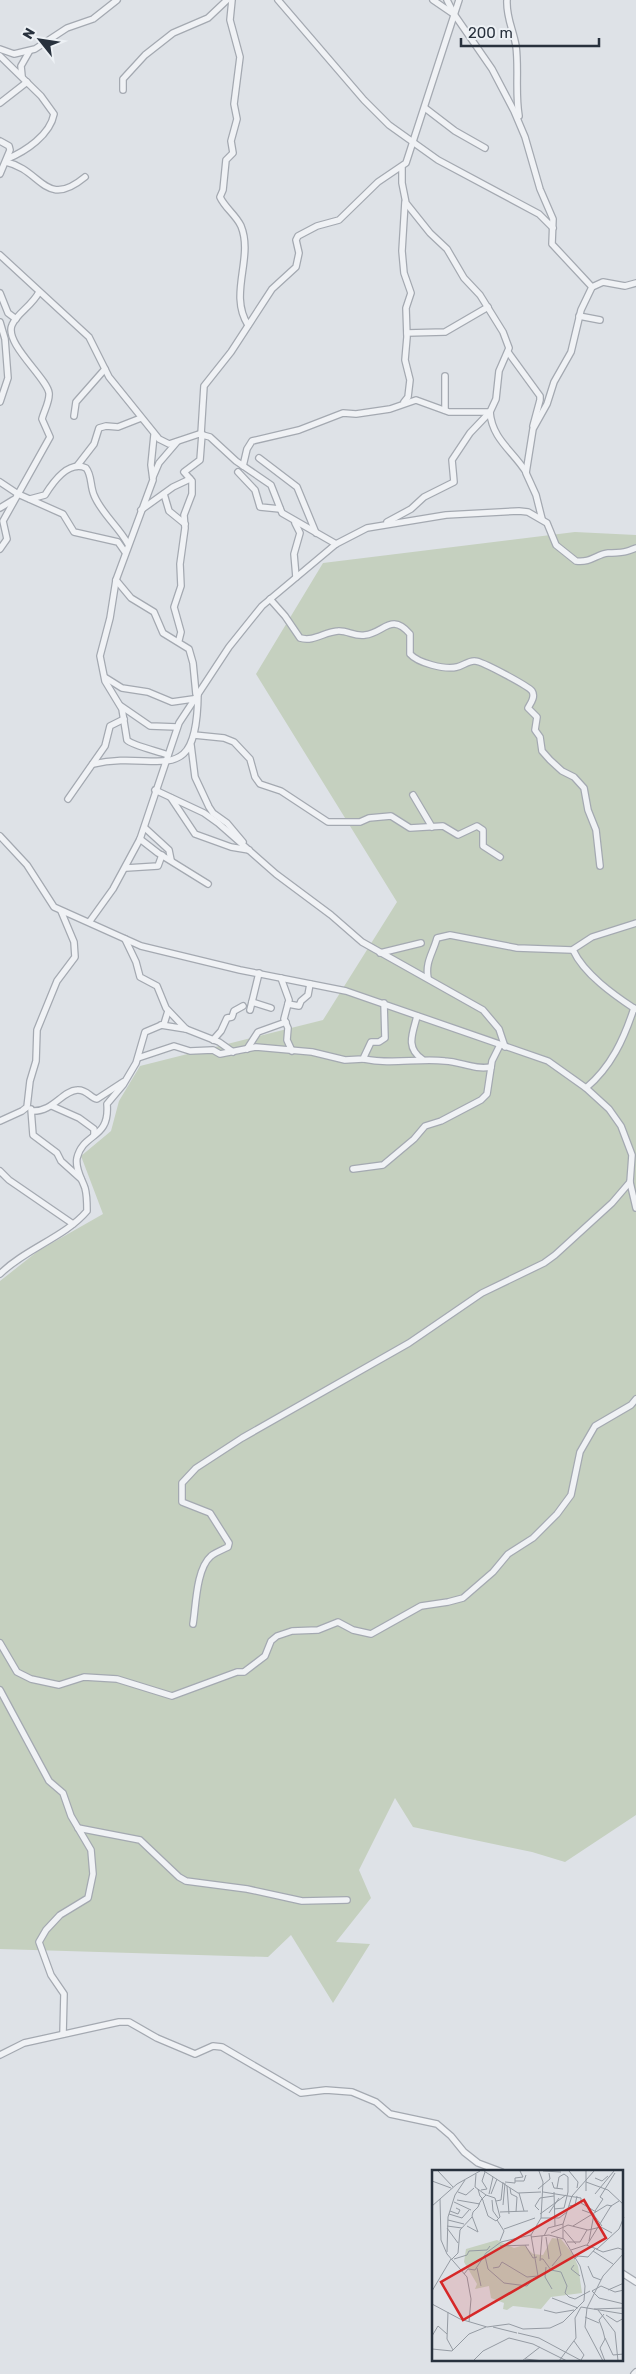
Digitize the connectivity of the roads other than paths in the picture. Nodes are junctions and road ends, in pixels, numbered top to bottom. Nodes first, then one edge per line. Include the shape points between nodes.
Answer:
1 (117, 0) edge
2 (227, 0) edge
3 (232, 0) edge
4 (278, 0) edge
5 (433, 0) edge
6 (447, 0) edge
7 (459, 0) edge
8 (507, 0) edge
9 (454, 14) junction
10 (0, 49) edge
11 (30, 51) junction
12 (0, 56) edge
13 (25, 80) junction
14 (122, 90) dead end
15 (0, 103) edge
16 (425, 108) junction
17 (520, 125) junction
18 (0, 140) edge
19 (412, 143) junction
20 (485, 148) dead end
21 (7, 161) junction
22 (402, 168) junction
23 (395, 172) junction
24 (0, 174) edge
25 (86, 178) dead end
26 (402, 183) junction
27 (405, 201) junction
28 (553, 228) junction
29 (0, 255) edge
30 (634, 284) edge
31 (592, 287) junction
32 (39, 292) junction
33 (0, 293) edge
34 (488, 307) junction
35 (579, 316) junction
36 (16, 319) junction
37 (600, 320) dead end
38 (0, 322) edge
39 (248, 325) junction
40 (407, 333) junction
41 (508, 352) junction
42 (105, 369) junction
43 (445, 376) dead end
44 (2, 389) edge
45 (0, 402) edge
46 (404, 402) junction
47 (445, 410) junction
48 (490, 412) junction
49 (74, 416) dead end
50 (142, 418) junction
51 (533, 429) junction
52 (201, 434) junction
53 (154, 435) junction
54 (178, 441) junction
55 (259, 458) dead end
56 (78, 466) junction
57 (243, 466) junction
58 (238, 472) dead end
59 (526, 472) junction
60 (153, 477) junction
61 (190, 480) junction
62 (0, 482) edge
63 (164, 494) junction
64 (17, 497) junction
65 (30, 498) junction
66 (0, 508) edge
67 (280, 509) junction
68 (141, 510) junction
69 (542, 519) junction
70 (293, 520) junction
71 (185, 524) junction
72 (383, 524) junction
73 (316, 532) junction
74 (128, 544) junction
75 (336, 544) junction
76 (636, 548) edge
77 (0, 549) edge
78 (125, 555) junction
79 (296, 577) junction
80 (116, 580) junction
81 (270, 599) junction
82 (179, 640) junction
83 (104, 677) junction
84 (195, 695) junction
85 (120, 706) junction
86 (124, 719) junction
87 (177, 728) junction
88 (194, 735) junction
89 (191, 745) junction
90 (168, 755) junction
91 (166, 762) junction
92 (93, 764) junction
93 (155, 790) junction
94 (413, 795) dead end
95 (171, 798) junction
96 (68, 799) dead end
97 (432, 827) junction
98 (145, 828) junction
99 (0, 836) edge
100 (140, 839) junction
101 (252, 852) junction
102 (162, 855) junction
103 (500, 858) dead end
104 (171, 860) junction
105 (600, 866) dead end
106 (126, 868) junction
107 (208, 884) dead end
108 (61, 911) junction
109 (90, 922) junction
110 (636, 923) edge
111 (125, 939) junction
112 (421, 943) dead end
113 (574, 950) junction
114 (380, 953) junction
115 (259, 974) junction
116 (281, 978) junction
117 (428, 978) junction
118 (310, 984) junction
119 (252, 1002) junction
120 (384, 1003) junction
121 (288, 1004) junction
122 (243, 1006) dead end
123 (270, 1008) dead end
124 (635, 1009) edge
125 (250, 1010) dead end
126 (168, 1011) junction
127 (418, 1016) junction
128 (286, 1022) junction
129 (162, 1025) junction
130 (186, 1029) junction
131 (213, 1040) junction
132 (503, 1046) junction
133 (247, 1048) junction
134 (292, 1051) junction
135 (233, 1052) junction
136 (138, 1058) junction
137 (364, 1059) junction
138 (422, 1059) junction
139 (491, 1067) junction
140 (127, 1079) junction
141 (586, 1088) junction
142 (28, 1100) junction
143 (52, 1106) junction
144 (32, 1111) junction
145 (0, 1121) edge
146 (94, 1135) junction
147 (353, 1170) dead end
148 (0, 1171) edge
149 (81, 1179) junction
150 (630, 1182) junction
151 (636, 1208) edge
152 (73, 1224) junction
153 (0, 1274) edge
154 (636, 1399) edge
155 (193, 1624) dead end
156 (0, 1643) edge
157 (0, 1690) edge
158 (78, 1828) junction
159 (347, 1900) dead end
160 (63, 2034) junction
161 (0, 2055) edge
162 (497, 2170) edge
163 (624, 2274) edge
164 (636, 2282) edge

1 - 11 street via 93,19 67,28
2 - 14 street via 208,18 173,33 145,55 123,79
3 - 39 street via 230,20 240,57 234,104 238,118 231,140 233,153 226,160 220,197 241,227 244,268 239,301
4 - 19 street via 364,100
5 - 9 street
6 - 9 street
7 - 9 street
8 - 17 street via 507,17 516,47 516,98
9 - 16 street
9 - 17 street via 496,76
10 - 11 street via 14,54
11 - 13 street via 21,66
12 - 13 street
13 - 15 street
13 - 21 street via 52,109 53,119 34,143
16 - 19 street
16 - 20 street
17 - 28 street
18 - 21 street via 9,147
19 - 22 street via 408,160
19 - 28 street via 539,214
21 - 24 street
21 - 25 street via 56,190 66,190
22 - 23 street
22 - 26 street
23 - 26 street
23 - 39 street via 378,182 338,220 298,236 296,267 272,290
26 - 27 street
27 - 34 street via 447,249 464,278
27 - 40 street via 402,251 404,273 411,293 406,308
28 - 31 street via 552,244
29 - 32 street
30 - 31 street via 618,286 603,282
31 - 35 street
32 - 36 street
32 - 42 street via 89,337
33 - 36 street via 6,311
34 - 40 street via 445,332
34 - 41 street via 503,332
35 - 37 street
35 - 51 street via 571,352
36 - 64 street via 11,328 14,338 23,357 48,390 49,398 42,419 50,433
38 - 44 street via 8,368 8,378
39 - 52 street via 204,386
40 - 46 street via 405,366 410,380 408,397
41 - 48 street via 499,371 496,399
41 - 51 street via 540,396
42 - 49 street via 75,404
42 - 50 street
43 - 47 street
44 - 45 street
46 - 47 street via 416,400
46 - 57 street via 390,409 343,413 299,430 256,440 248,446
47 - 48 street
48 - 59 street via 497,436
48 - 72 street via 470,433 452,460 455,477 452,484 424,497 411,509
50 - 53 street
50 - 56 street via 118,427 99,428 94,444
51 - 59 street
52 - 54 street
52 - 57 street via 210,437
52 - 61 street via 200,460 185,471
53 - 54 street via 169,444
53 - 60 street
54 - 60 street via 159,463
55 - 73 street via 297,487
56 - 65 street via 57,479 44,496
56 - 74 street via 89,470 93,494
57 - 67 street via 273,486
58 - 67 street via 254,488 260,507
59 - 69 street
60 - 68 street
61 - 63 street
61 - 71 street via 192,494 184,514
62 - 64 street
63 - 68 street
63 - 71 street via 169,511
64 - 65 street
64 - 66 street
64 - 77 street via 3,523 7,539
65 - 78 street via 63,514 76,533 118,542
67 - 70 street
68 - 74 street
69 - 72 street via 526,512 494,511 446,514
69 - 76 street via 550,526 556,546 576,561
70 - 73 street
70 - 79 street via 300,533 294,554
71 - 82 street via 180,564 181,590 174,608 181,632
72 - 75 street via 354,533
73 - 75 street
74 - 78 street
75 - 79 street
78 - 80 street
79 - 81 street
80 - 82 street via 131,598 154,612 164,632
80 - 83 street via 100,656
81 - 84 street via 244,626
81 - 105 street via 300,638 312,639 341,631 364,635 393,624 410,634 410,654 420,662 452,668 472,660 478,661 514,678 530,690 533,694 528,710 537,717 535,730 540,737 542,751 584,788 596,830
82 - 84 street via 191,653
83 - 84 street via 122,688 148,692 172,702
83 - 85 street
84 - 87 street
84 - 88 street
85 - 86 street
85 - 87 street via 150,726
86 - 90 street via 125,737 130,743
86 - 92 street via 110,726 107,741
87 - 90 street
88 - 89 street
88 - 97 street via 234,742 250,759 260,784 281,791 328,822 360,822 389,816 410,828
89 - 91 street via 178,758
89 - 101 street via 195,777 209,807
90 - 91 street
91 - 92 street via 124,760
91 - 93 street
92 - 96 street
93 - 95 street
93 - 98 street
94 - 97 street
95 - 101 street via 218,822
95 - 101 street via 195,834
97 - 103 street via 443,826 458,835 479,826 483,830 483,846
98 - 100 street
98 - 104 street via 170,850
99 - 108 street via 27,865 49,902
100 - 102 street
100 - 106 street
101 - 114 street via 359,940
102 - 104 street
102 - 106 street via 158,866
104 - 107 street
106 - 109 street
108 - 109 street
108 - 142 street via 74,942 75,956 57,981 37,1030 36,1061
109 - 111 street
110 - 113 street via 592,937
111 - 115 street via 152,949
111 - 126 street via 140,977 157,987
112 - 114 street
113 - 117 street via 511,947 476,938 444,935 437,938 428,959
113 - 124 street via 579,962 607,990
114 - 117 street
115 - 116 street
115 - 119 street
116 - 118 street
116 - 121 street via 289,998
117 - 132 street via 490,1015 499,1029
118 - 120 street
118 - 121 street via 308,995 299,1006
119 - 123 street
119 - 125 street
120 - 127 street
120 - 137 street via 385,1038 371,1042
121 - 128 street
122 - 131 street via 227,1018
124 - 141 street via 605,1071
126 - 129 street
126 - 130 street
127 - 132 street
127 - 138 street via 410,1042
128 - 133 street via 258,1032
128 - 134 street via 287,1040
129 - 130 street
129 - 136 street via 144,1032
130 - 131 street
131 - 135 street
132 - 139 street
132 - 141 street via 548,1061
133 - 134 street
133 - 135 street
134 - 137 street via 345,1060
135 - 136 street via 190,1051 174,1046
136 - 140 street
137 - 138 street via 395,1063
138 - 139 street via 451,1061 476,1068
139 - 147 street via 487,1094 477,1103 425,1126 383,1165
140 - 143 street via 97,1100 76,1090
140 - 146 street via 107,1103 105,1125
141 - 150 street via 609,1109 628,1139 633,1164
142 - 144 street
142 - 145 street via 26,1109
143 - 144 street
143 - 146 street via 79,1118 94,1129
144 - 149 street via 32,1135 57,1153
146 - 149 street via 83,1146 77,1159
148 - 152 street
149 - 152 street via 87,1210
150 - 151 street
150 - 155 street via 612,1203 544,1263 482,1293 408,1343 232,1444 187,1475 181,1489 182,1502 210,1513 229,1543 206,1563 196,1597
152 - 153 street via 30,1250
154 - 156 street via 631,1406 595,1426 579,1455 571,1495 557,1514 532,1538 508,1554 497,1569 463,1598 421,1606 370,1634 338,1622 318,1630 283,1633 271,1641 265,1656 244,1672 172,1696 117,1679 84,1677 59,1685 30,1679 17,1672
157 - 158 street via 49,1781 63,1794
158 - 159 street via 140,1840 186,1881 247,1889 294,1900
158 - 160 street via 93,1858 90,1896 60,1915 39,1942 49,1970 64,1994
160 - 161 street via 24,2043
160 - 162 street via 124,2022 195,2054 213,2046 222,2047 301,2093 326,2090 352,2092 376,2102 390,2114 436,2124 478,2163
163 - 164 street

